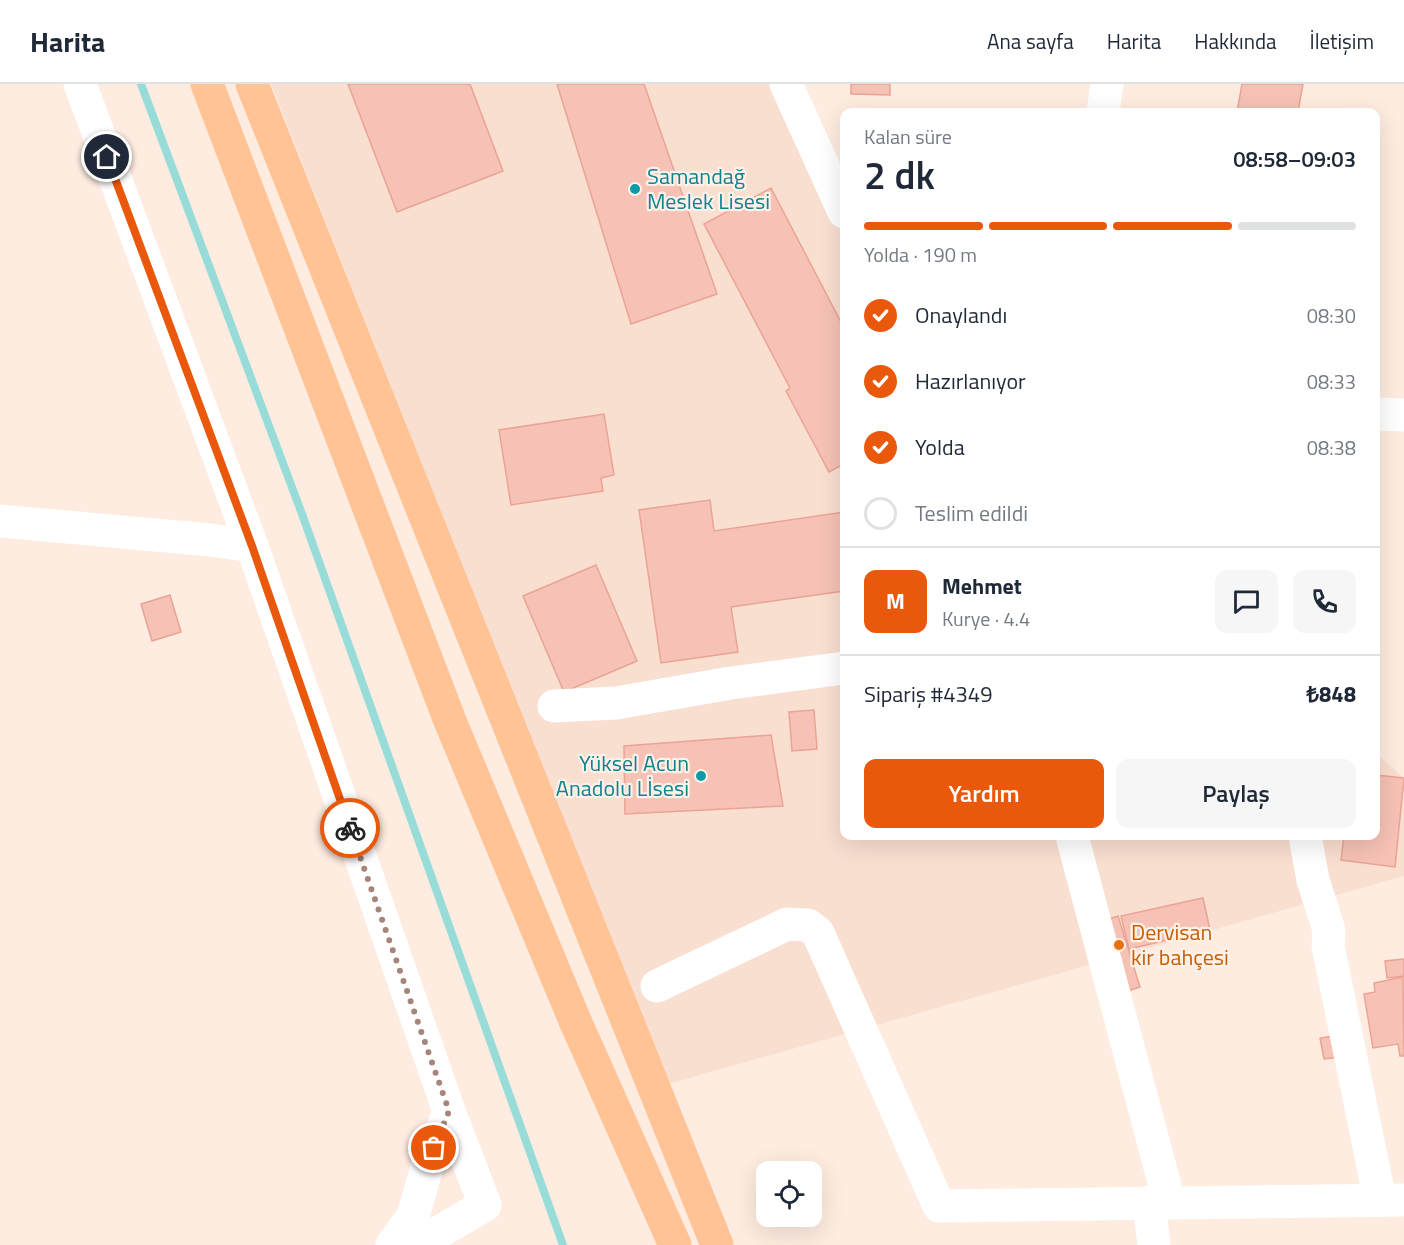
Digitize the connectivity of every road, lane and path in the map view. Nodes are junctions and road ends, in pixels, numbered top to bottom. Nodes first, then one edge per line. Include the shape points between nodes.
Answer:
1 (80, 84) edge
2 (207, 84) edge
3 (252, 84) edge
4 (786, 84) edge
5 (1107, 84) edge
6 (1104, 108) edge
7 (840, 203) edge
8 (1380, 414) edge
9 (1404, 414) edge
10 (0, 521) edge
11 (252, 546) junction
12 (840, 669) edge
13 (554, 706) dead end
14 (1073, 840) edge
15 (1306, 840) edge
16 (657, 986) dead end
17 (449, 1111) junction
18 (1392, 1200) edge
19 (1159, 1202) junction
20 (392, 1245) edge
21 (417, 1245) edge
22 (675, 1245) edge
23 (717, 1245) edge
24 (1154, 1245) edge

1 - 11 street
2 - 22 main road via 450,721 576,1023
3 - 23 main road
4 - 7 street
5 - 6 street
8 - 9 street
10 - 11 street
11 - 17 street
12 - 13 street via 616,703
14 - 19 street
15 - 18 street via 1329,930 1328,946
16 - 19 street via 787,924 808,925 818,933 939,1206
17 - 20 street via 413,1215
17 - 21 street via 485,1205
18 - 19 street
19 - 24 street

